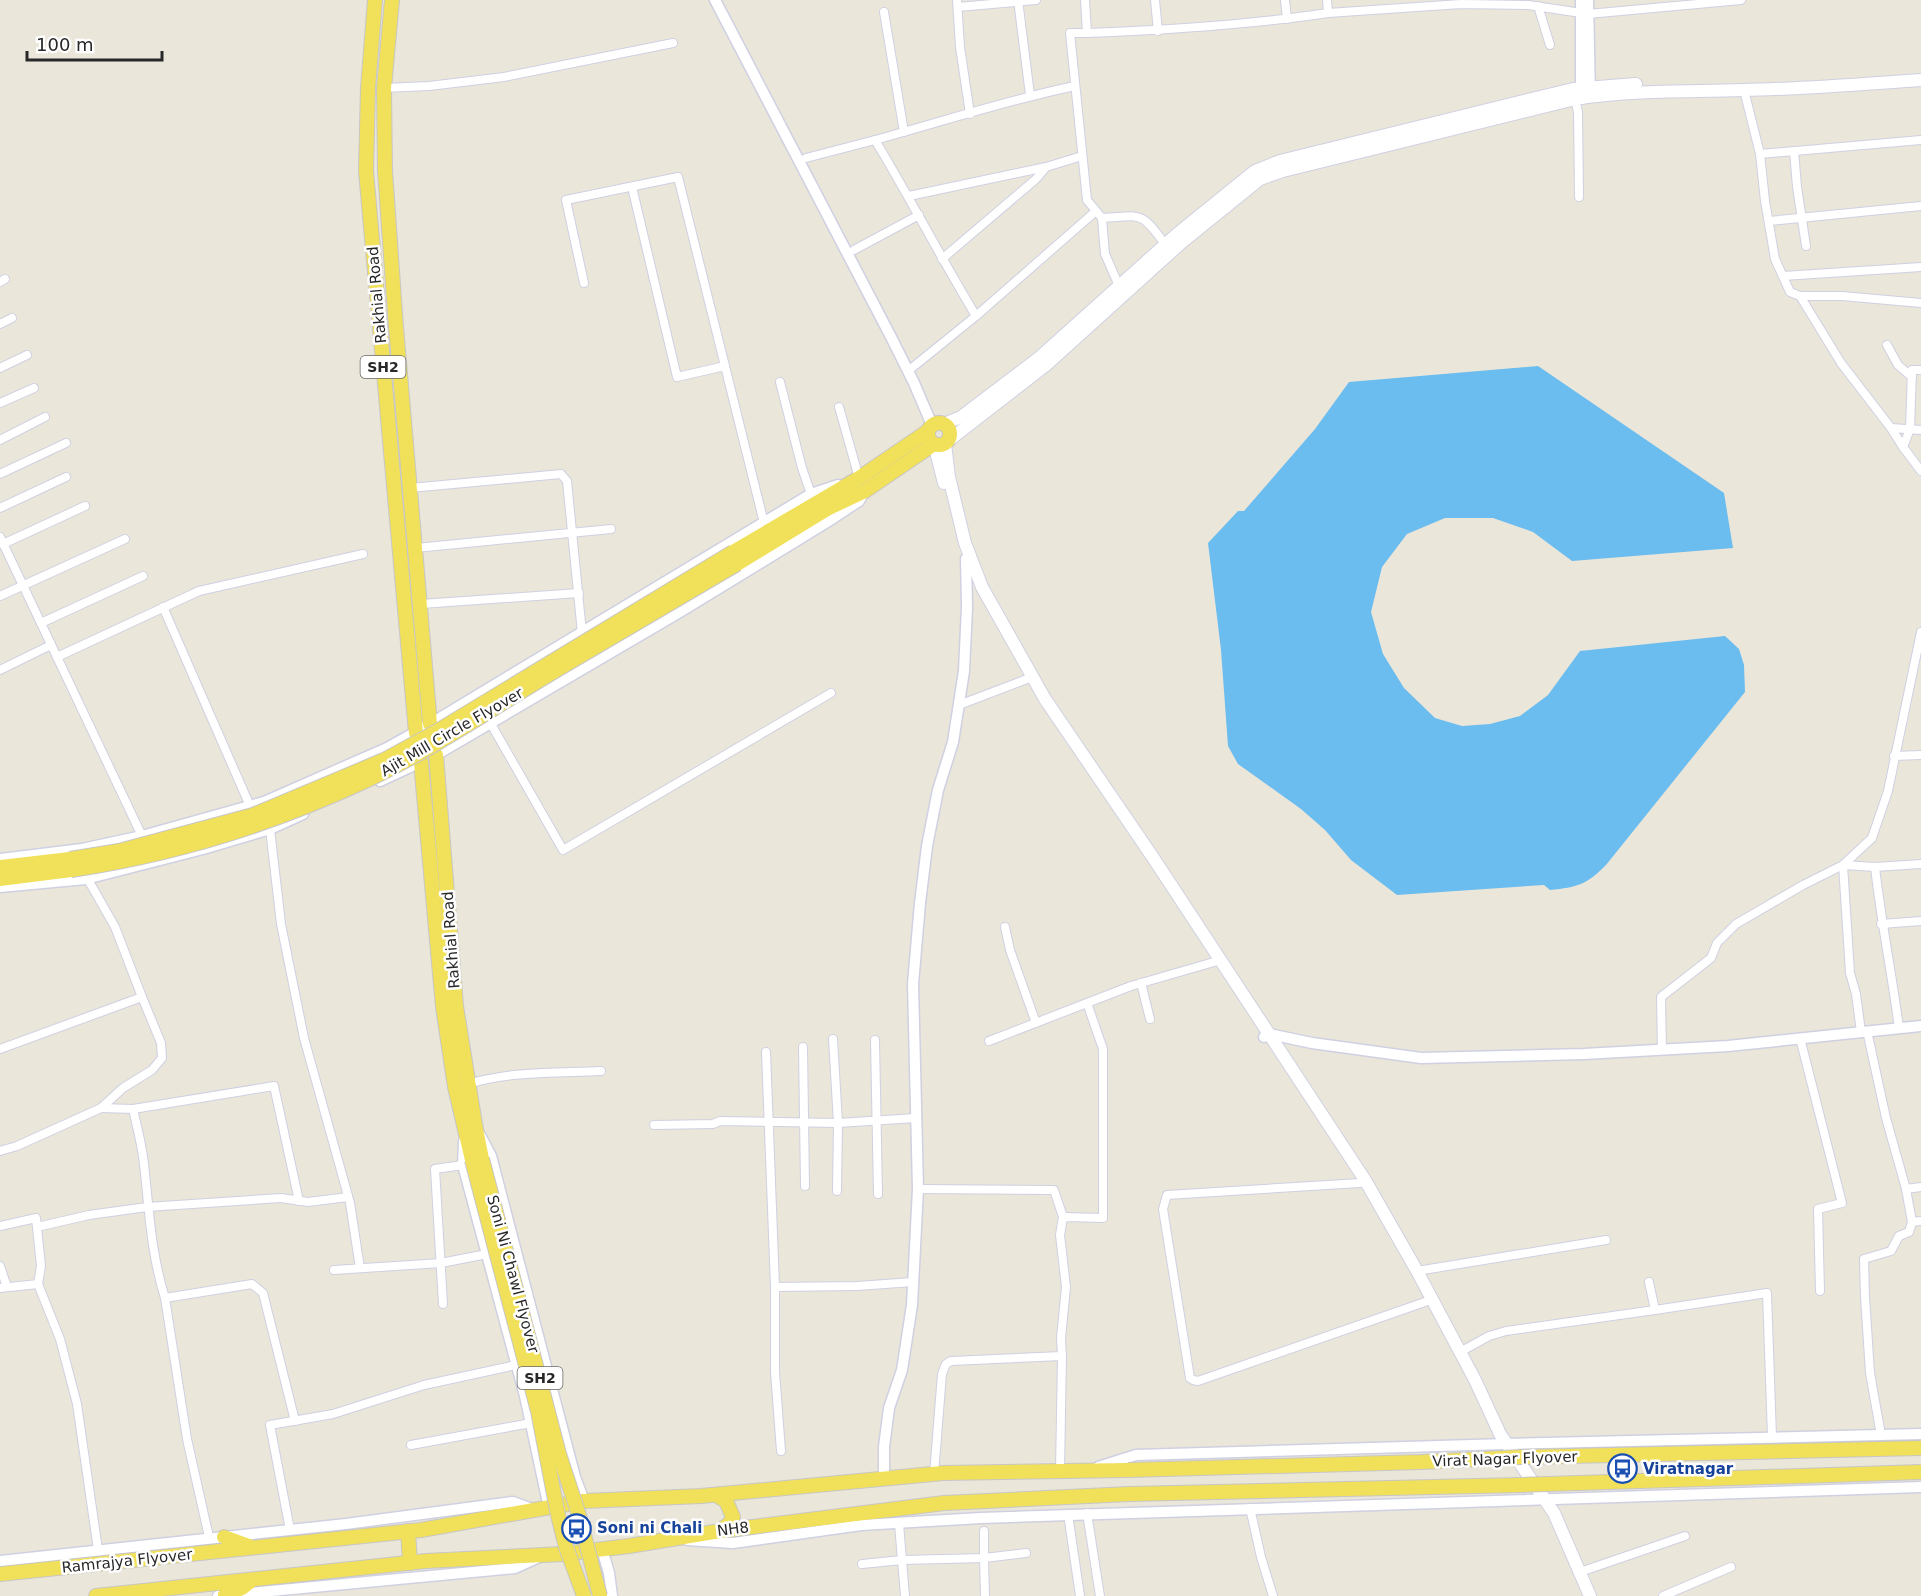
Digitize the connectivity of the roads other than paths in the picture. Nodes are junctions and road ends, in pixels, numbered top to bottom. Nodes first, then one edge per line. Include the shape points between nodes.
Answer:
1 (375, 0) edge
2 (392, 0) edge
3 (715, 0) edge
4 (722, 0) edge
5 (1036, 0) edge
6 (1085, 0) edge
7 (1155, 0) edge
8 (1285, 0) edge
9 (1327, 0) edge
10 (1581, 0) edge
11 (1588, 0) edge
12 (1741, 0) edge
13 (1018, 1) edge
14 (1461, 2) edge
15 (1516, 2) edge
16 (958, 3) edge
17 (1667, 3) edge
18 (1538, 6) junction
19 (884, 12) dead end
20 (1328, 13) junction
21 (1585, 13) junction
22 (1287, 19) junction
23 (1158, 31) junction
24 (1087, 33) junction
25 (673, 43) dead end
26 (1550, 45) dead end
27 (1921, 72) edge
28 (1921, 80) edge
29 (1075, 86) junction
30 (384, 88) junction
31 (1744, 90) junction
32 (1583, 94) junction
33 (1030, 95) junction
34 (970, 114) junction
35 (904, 132) junction
36 (875, 140) junction
37 (1921, 140) edge
38 (1794, 151) junction
39 (1760, 154) junction
40 (1082, 156) junction
41 (806, 158) junction
42 (1046, 168) junction
43 (632, 187) junction
44 (909, 196) junction
45 (1579, 197) dead end
46 (1921, 206) edge
47 (1099, 214) junction
48 (919, 215) junction
49 (1802, 218) junction
50 (1768, 221) junction
51 (1165, 244) junction
52 (1806, 246) dead end
53 (854, 250) junction
54 (942, 259) junction
55 (1921, 267) edge
56 (1783, 276) junction
57 (584, 283) dead end
58 (1119, 286) junction
59 (1800, 296) junction
60 (1921, 303) edge
61 (976, 316) junction
62 (12, 318) dead end
63 (0, 324) edge
64 (1887, 345) dead end
65 (27, 355) dead end
66 (725, 366) junction
67 (913, 367) junction
68 (0, 369) edge
69 (1921, 370) edge
70 (1912, 377) junction
71 (780, 382) dead end
72 (34, 388) dead end
73 (0, 403) edge
74 (839, 407) dead end
75 (45, 417) dead end
76 (936, 426) junction
77 (1891, 428) junction
78 (1910, 429) junction
79 (1921, 430) edge
80 (0, 440) edge
81 (66, 443) dead end
82 (942, 443) junction
83 (1903, 447) junction
84 (1921, 471) edge
85 (0, 474) edge
86 (66, 477) dead end
87 (860, 478) junction
88 (410, 488) junction
89 (866, 491) junction
90 (811, 494) junction
91 (85, 506) dead end
92 (0, 508) edge
93 (764, 524) junction
94 (611, 530) dead end
95 (572, 534) junction
96 (125, 539) dead end
97 (2, 540) edge
98 (416, 548) junction
99 (363, 554) dead end
100 (735, 558) junction
101 (968, 558) junction
102 (143, 576) dead end
103 (23, 586) junction
104 (579, 593) junction
105 (0, 596) edge
106 (421, 604) junction
107 (163, 607) junction
108 (41, 623) junction
109 (1921, 632) edge
110 (582, 633) junction
111 (51, 645) junction
112 (57, 657) junction
113 (0, 670) edge
114 (1027, 679) junction
115 (831, 693) dead end
116 (959, 705) junction
117 (430, 724) junction
118 (491, 724) junction
119 (416, 733) junction
120 (436, 755) junction
121 (1921, 755) edge
122 (1894, 756) junction
123 (421, 762) junction
124 (250, 806) junction
125 (270, 829) junction
126 (142, 836) junction
127 (82, 849) junction
128 (0, 859) edge
129 (1921, 864) edge
130 (71, 865) junction
131 (1843, 865) junction
132 (0, 867) edge
133 (1875, 867) junction
134 (0, 879) edge
135 (86, 879) junction
136 (0, 887) edge
137 (1921, 921) edge
138 (1881, 924) junction
139 (1005, 927) dead end
140 (1215, 962) junction
141 (1141, 983) junction
142 (141, 997) junction
143 (1087, 1003) junction
144 (1150, 1019) dead end
145 (1036, 1023) junction
146 (1921, 1026) edge
147 (1899, 1028) junction
148 (1864, 1032) junction
149 (1266, 1036) junction
150 (1800, 1038) junction
151 (833, 1039) dead end
152 (875, 1040) dead end
153 (989, 1041) dead end
154 (803, 1047) dead end
155 (0, 1049) edge
156 (1662, 1050) junction
157 (766, 1052) dead end
158 (601, 1071) dead end
159 (468, 1084) junction
160 (101, 1108) junction
161 (133, 1109) junction
162 (916, 1118) junction
163 (877, 1121) junction
164 (768, 1122) junction
165 (805, 1123) junction
166 (838, 1123) junction
167 (470, 1125) junction
168 (654, 1125) dead end
169 (0, 1151) edge
170 (472, 1161) junction
171 (1360, 1183) junction
172 (805, 1186) dead end
173 (1921, 1187) edge
174 (918, 1189) junction
175 (1906, 1189) junction
176 (837, 1191) dead end
177 (878, 1194) dead end
178 (348, 1197) junction
179 (299, 1201) junction
180 (147, 1207) junction
181 (1063, 1217) junction
182 (1917, 1222) edge
183 (0, 1226) edge
184 (37, 1227) junction
185 (1606, 1240) dead end
186 (487, 1254) junction
187 (441, 1263) junction
188 (0, 1266) edge
189 (360, 1268) junction
190 (334, 1270) dead end
191 (1417, 1271) junction
192 (913, 1282) junction
193 (1649, 1282) dead end
194 (38, 1284) junction
195 (3, 1287) edge
196 (775, 1287) junction
197 (1820, 1292) dead end
198 (165, 1298) junction
199 (1425, 1302) junction
200 (443, 1304) dead end
201 (1655, 1310) junction
202 (1460, 1352) junction
203 (1062, 1356) junction
204 (516, 1365) junction
205 (295, 1420) junction
206 (531, 1423) junction
207 (1921, 1434) edge
208 (1881, 1435) junction
209 (1772, 1437) junction
210 (1503, 1444) junction
211 (411, 1445) dead end
212 (1921, 1448) edge
213 (781, 1451) dead end
214 (1060, 1470) junction
215 (1090, 1470) junction
216 (1921, 1472) edge
217 (934, 1474) junction
218 (884, 1479) junction
219 (1921, 1487) edge
220 (716, 1495) junction
221 (1107, 1495) junction
222 (1540, 1498) junction
223 (584, 1501) junction
224 (1250, 1508) junction
225 (542, 1509) junction
226 (1087, 1513) junction
227 (1107, 1513) junction
228 (1068, 1514) junction
229 (899, 1524) junction
230 (290, 1530) junction
231 (408, 1531) junction
232 (720, 1531) junction
233 (984, 1531) dead end
234 (1685, 1536) dead end
235 (224, 1537) junction
236 (209, 1538) junction
237 (670, 1539) junction
238 (253, 1548) junction
239 (602, 1549) junction
240 (98, 1550) junction
241 (1026, 1553) dead end
242 (563, 1554) junction
243 (545, 1555) junction
244 (984, 1558) junction
245 (902, 1560) junction
246 (0, 1561) edge
247 (410, 1563) junction
248 (862, 1564) dead end
249 (1731, 1567) dead end
250 (1580, 1572) junction
251 (0, 1574) edge
252 (253, 1579) junction
253 (283, 1583) junction
254 (312, 1592) edge
255 (225, 1595) edge
256 (96, 1596) edge
257 (218, 1596) edge
258 (578, 1596) edge
259 (584, 1596) edge
260 (600, 1596) edge
261 (612, 1596) edge
262 (905, 1596) edge
263 (985, 1596) edge
264 (1080, 1596) edge
265 (1100, 1596) edge
266 (1273, 1596) edge
267 (1582, 1596) edge
268 (1590, 1596) edge
269 (1663, 1596) edge

1 - 119 main road, Rakhial Road / SH2 via 366,171
2 - 30 main road, Rakhial Road / SH2
3 - 76 street
4 - 41 street
5 - 13 street
6 - 24 street
7 - 23 street
8 - 22 street
9 - 20 street
10 - 21 street
11 - 21 street
12 - 17 street
13 - 16 street
13 - 33 street
14 - 15 street
14 - 20 street
15 - 18 street
16 - 34 street
17 - 21 street
18 - 21 street
18 - 26 street
19 - 35 street
20 - 22 street
21 - 32 street
22 - 23 street
23 - 24 street
24 - 29 street via 1070,33
25 - 30 street via 504,78
27 - 32 main road
28 - 31 main road
29 - 33 street
29 - 40 street
30 - 88 main road, Rakhial Road / SH2 via 385,171
31 - 32 main road
31 - 39 street
32 - 45 street via 1578,112
32 - 51 main road via 1280,161 1255,171
32 - 82 main road via 1260,179 1182,242 1046,365
33 - 34 street
34 - 35 street
35 - 36 street
36 - 41 street
36 - 44 street
37 - 38 street
38 - 39 street
38 - 49 street
39 - 50 street
40 - 42 street
40 - 47 street via 1087,200
41 - 53 street
42 - 44 street
42 - 54 street
43 - 57 street via 566,200
43 - 66 street via 678,177
43 - 66 street via 677,377
44 - 48 street
46 - 49 street
47 - 51 street via 1136,215 1149,222
47 - 58 street via 1105,254
47 - 61 street
48 - 53 street
48 - 54 street
49 - 50 street
49 - 52 street
50 - 56 street via 1775,259
51 - 58 main road
53 - 67 street
54 - 61 street
55 - 56 street
56 - 59 street via 1790,292
58 - 76 main road via 995,393 961,417
59 - 60 street
59 - 77 street via 1841,363
61 - 67 street
62 - 63 street
64 - 70 street via 1898,364
65 - 68 street
66 - 93 street
67 - 76 street
69 - 70 street via 1912,370
70 - 78 street
71 - 90 street
72 - 73 street
74 - 87 street
75 - 80 street
76 - 82 main road via 950,432
76 - 82 main road via 928,439
76 - 87 main road, Ajit Mill Circle Flyover
77 - 78 street
77 - 83 street
78 - 79 street
78 - 83 street
81 - 85 street
82 - 89 main road, Ajit Mill Circle Flyover
82 - 101 main road
83 - 84 street
86 - 92 street
87 - 90 street
87 - 100 main road, Ajit Mill Circle Flyover
88 - 95 street via 561,474 567,481
88 - 98 main road, Rakhial Road / SH2
89 - 100 main road, Ajit Mill Circle Flyover
89 - 118 street via 859,501 827,522
90 - 93 street
91 - 97 street
93 - 110 street
94 - 95 street
95 - 98 street
95 - 104 street
96 - 103 street
97 - 103 street
98 - 106 main road, Rakhial Road / SH2
99 - 107 street via 199,591
100 - 130 main road, Ajit Mill Circle Flyover, bridge via 384,760 253,815
101 - 114 main road via 977,590
101 - 116 street
101 - 149 main road via 1045,699 1154,859
102 - 108 street
103 - 105 street
103 - 108 street
104 - 106 street
104 - 110 street
106 - 117 main road, Rakhial Road / SH2
107 - 112 street
107 - 124 street
108 - 111 street
109 - 122 street
110 - 117 street
111 - 112 street
111 - 113 street
112 - 126 street
114 - 116 street
114 - 140 main road
115 - 118 street via 564,850
116 - 162 street via 927,846 920,903 913,984
117 - 119 street
117 - 120 street
118 - 120 street
119 - 123 street
119 - 124 street
120 - 123 street
120 - 159 main road, Rakhial Road / SH2 via 456,1006
121 - 122 street
122 - 131 street via 1888,791 1872,838
123 - 125 street
123 - 167 main road, Rakhial Road / SH2 via 443,1007 455,1086
124 - 126 street
125 - 135 street
125 - 178 street via 281,924 304,1038
126 - 127 street
127 - 128 street
127 - 135 street
129 - 133 street
130 - 132 main road, Ajit Mill Circle Flyover
130 - 134 main road, Ajit Mill Circle Flyover
131 - 133 street
131 - 148 street via 1850,973
131 - 156 street via 1736,924 1717,943 1711,958 1661,997
133 - 138 street
135 - 136 street
135 - 142 street via 115,927
137 - 138 street
138 - 147 street
139 - 145 street
140 - 141 street
140 - 149 main road
141 - 143 street
141 - 144 street
142 - 155 street
142 - 160 street via 161,1043 162,1058 153,1070 123,1088
143 - 145 street
143 - 181 street via 1102,1049 1103,1218
145 - 153 street
146 - 147 street
147 - 148 street
148 - 150 street
148 - 175 street
149 - 156 street via 1421,1058
149 - 171 main road
149 - 191 main road via 1365,1180
150 - 156 street
150 - 197 street via 1842,1203 1818,1209
151 - 166 street
152 - 163 street
154 - 165 street
157 - 164 street
158 - 159 street via 503,1077
159 - 167 main road, Rakhial Road / SH2
160 - 161 street
160 - 169 street
161 - 179 street via 274,1086
161 - 180 street via 144,1162
162 - 163 street
162 - 174 street
163 - 166 street
163 - 177 street
164 - 165 street
164 - 168 street
164 - 196 street
165 - 166 street
165 - 172 street
166 - 176 street
167 - 170 main road, Soni Ni Chawl Flyover / SH2
167 - 223 street via 491,1156
170 - 186 street
170 - 187 street via 435,1169
170 - 259 main road, Soni Ni Chawl Flyover / SH2, bridge via 538,1411 561,1526
170 - 260 main road, Soni Ni Chawl Flyover / SH2, bridge
171 - 199 main road
171 - 199 street via 1167,1195 1163,1209 1190,1377 1198,1381
173 - 175 street
174 - 181 street via 1054,1190
174 - 192 street
175 - 182 street
178 - 179 street
178 - 189 street
179 - 180 street via 281,1198
180 - 184 street
180 - 198 street
181 - 203 street via 1060,1235 1066,1287
182 - 208 street via 1899,1236 1891,1251 1864,1259 1870,1373
183 - 184 street via 36,1218
184 - 194 street
185 - 191 street
186 - 187 street
186 - 204 street
187 - 189 street
187 - 200 street
188 - 195 street
189 - 190 street
191 - 202 main road
192 - 196 street
192 - 218 street via 902,1371 889,1408
193 - 201 street
194 - 195 street
194 - 240 street via 60,1339 77,1404
196 - 213 street via 775,1371
198 - 205 street via 252,1284 263,1293
198 - 236 street via 187,1439
199 - 210 main road
201 - 202 street via 1506,1331
201 - 209 street via 1767,1293
202 - 210 main road
203 - 214 street
203 - 217 street via 946,1364
204 - 205 street via 424,1385 333,1414
204 - 206 street
205 - 230 street via 270,1425
206 - 211 street
206 - 225 street
207 - 208 street
208 - 209 street
209 - 210 street
210 - 215 street via 1136,1455
210 - 222 main road
212 - 215 main road, Virat Nagar Flyover, bridge
214 - 215 main road
214 - 217 main road
216 - 221 main road, Virat Nagar Flyover, bridge
217 - 218 main road
218 - 220 main road
219 - 222 street
220 - 223 main road, Ramrajya Flyover
220 - 232 main road via 726,1501 732,1516
221 - 227 street
221 - 232 main road, NH8 via 944,1503
222 - 224 street
222 - 250 main road via 1554,1513
222 - 267 main road
223 - 225 main road, Ramrajya Flyover
224 - 227 street
224 - 266 street
225 - 230 street via 513,1502
225 - 231 main road, Ramrajya Flyover
226 - 227 street
226 - 228 street
226 - 265 street
228 - 229 street
228 - 264 street
229 - 237 street via 733,1543
229 - 245 street
230 - 235 street
231 - 238 main road, Ramrajya Flyover
231 - 247 main road
232 - 237 main road, NH8
233 - 244 street
234 - 250 street
235 - 236 street
235 - 238 main road
236 - 240 street
237 - 239 main road, NH8
238 - 251 main road, Ramrajya Flyover
239 - 242 main road, NH8
239 - 261 street
240 - 246 street
241 - 244 street
242 - 243 main road, NH8
242 - 258 street
243 - 247 main road, NH8
243 - 254 street via 515,1568
244 - 245 street
244 - 263 street
245 - 248 street
245 - 262 street
247 - 253 main road, NH8
249 - 269 street
250 - 268 main road
252 - 253 main road, NH8
252 - 255 main road
252 - 256 main road, Ramrajya Flyover
253 - 254 street
253 - 255 street
255 - 257 street

